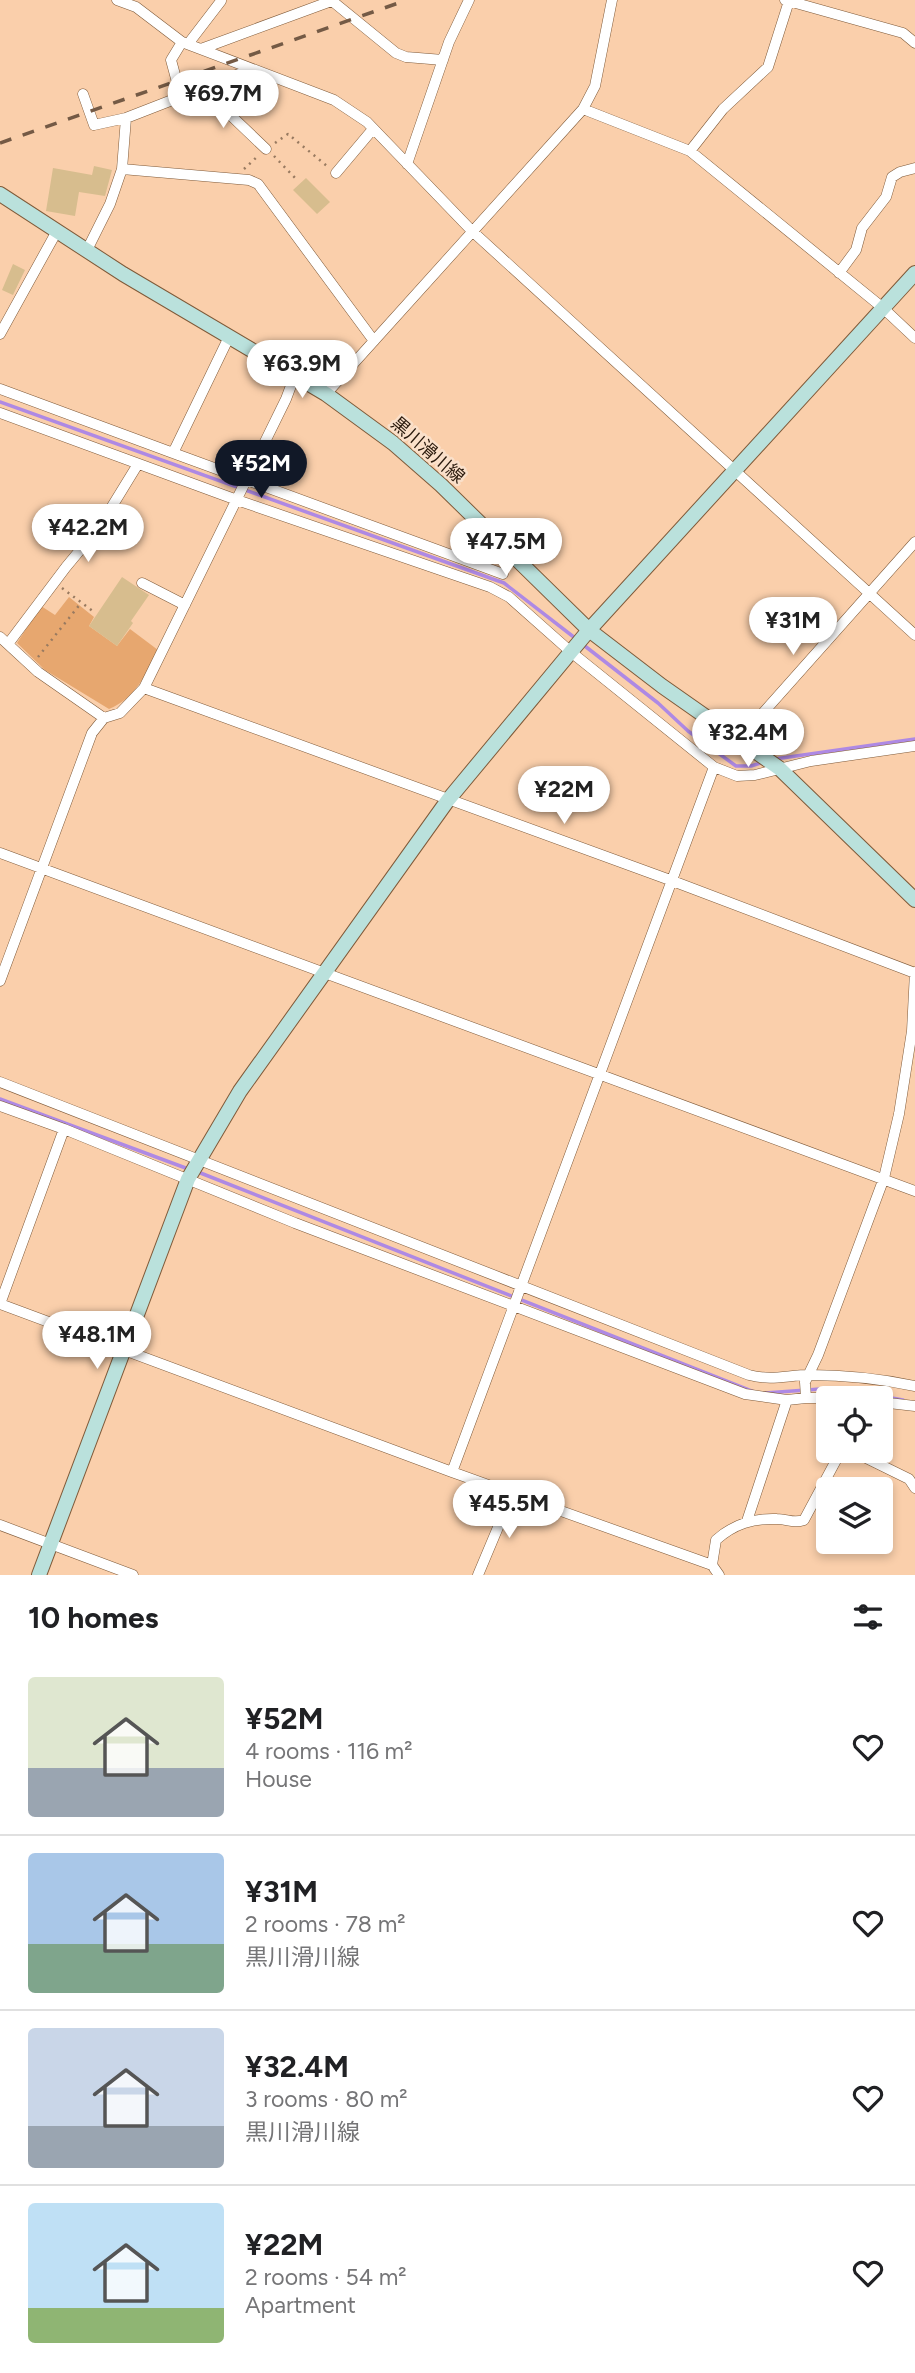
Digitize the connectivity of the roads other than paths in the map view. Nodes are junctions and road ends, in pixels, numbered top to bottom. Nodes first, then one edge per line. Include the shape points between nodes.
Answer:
1 (117, 0) edge
2 (332, 0) edge
3 (469, 0) edge
4 (612, 0) edge
5 (787, 0) edge
6 (221, 1) edge
7 (185, 43) junction
8 (915, 43) edge
9 (201, 49) junction
10 (443, 60) junction
11 (252, 69) junction
12 (202, 88) junction
13 (83, 94) dead end
14 (181, 97) junction
15 (583, 109) junction
16 (125, 118) junction
17 (373, 129) junction
18 (266, 149) road end
19 (690, 151) junction
20 (407, 164) junction
21 (915, 167) edge
22 (122, 169) junction
23 (336, 173) road end
24 (0, 194) edge
25 (57, 231) junction
26 (472, 231) junction
27 (87, 250) junction
28 (839, 273) junction
29 (915, 273) edge
30 (883, 309) junction
31 (0, 334) edge
32 (229, 337) junction
33 (915, 338) edge
34 (374, 341) junction
35 (295, 375) junction
36 (0, 389) edge
37 (326, 394) junction
38 (0, 413) edge
39 (173, 453) junction
40 (138, 464) junction
41 (736, 471) junction
42 (247, 479) junction
43 (237, 500) junction
44 (915, 542) edge
45 (503, 574) dead end
46 (142, 583) dead end
47 (870, 593) junction
48 (185, 605) junction
49 (589, 630) junction
50 (915, 635) edge
51 (4, 641) edge
52 (570, 652) junction
53 (144, 688) junction
54 (104, 718) junction
55 (738, 741) junction
56 (915, 746) edge
57 (713, 767) junction
58 (779, 768) junction
59 (448, 800) junction
60 (0, 853) edge
61 (42, 868) junction
62 (670, 880) junction
63 (912, 891) edge
64 (324, 973) junction
65 (915, 973) edge
66 (0, 981) edge
67 (598, 1074) junction
68 (0, 1082) edge
69 (0, 1106) edge
70 (64, 1129) junction
71 (198, 1161) junction
72 (884, 1178) junction
73 (188, 1180) junction
74 (915, 1191) edge
75 (521, 1285) junction
76 (0, 1304) edge
77 (513, 1307) junction
78 (124, 1349) junction
79 (806, 1378) junction
80 (915, 1385) edge
81 (806, 1396) junction
82 (816, 1397) edge
83 (787, 1400) junction
84 (893, 1403) edge
85 (915, 1406) edge
86 (835, 1463) edge
87 (876, 1463) edge
88 (452, 1472) junction
89 (915, 1488) edge
90 (512, 1494) junction
91 (747, 1521) junction
92 (0, 1525) edge
93 (50, 1543) junction
94 (712, 1565) junction
95 (39, 1575) edge
96 (133, 1575) edge
97 (478, 1575) edge
98 (719, 1575) edge

1 - 7 street via 136,7
2 - 9 street
2 - 10 street via 396,52
3 - 10 street
4 - 15 street via 594,86
5 - 8 street via 903,33
5 - 19 street via 768,67 723,108
6 - 7 street
7 - 9 street
7 - 14 street via 171,60
9 - 11 street
10 - 20 street
11 - 12 street
11 - 17 street via 334,100
12 - 14 street
12 - 18 street
13 - 16 street via 94,125
14 - 16 street
15 - 19 street
15 - 26 street
16 - 22 street
17 - 20 street
17 - 23 street
19 - 28 street
20 - 26 street
21 - 28 street via 892,177 886,197 862,228 856,250
22 - 27 street
22 - 34 street via 258,184
24 - 25 street, 黒川滑川線
25 - 27 street, 黒川滑川線
25 - 31 street
26 - 34 street
26 - 41 street
27 - 32 street, 黒川滑川線
28 - 30 street
29 - 30 street
30 - 33 street
30 - 41 street
32 - 35 street, 黒川滑川線
32 - 39 street
34 - 37 street
35 - 37 street, 黒川滑川線
35 - 42 street
36 - 39 street
37 - 49 street, 黒川滑川線 via 441,485
38 - 40 street
39 - 42 street
40 - 43 street
40 - 51 street via 100,526
41 - 47 street
41 - 49 street
42 - 43 street
42 - 45 street
43 - 48 street
43 - 52 street via 490,587 509,597
44 - 47 street
46 - 48 street
47 - 50 street
47 - 55 street
48 - 53 street
49 - 52 street
49 - 55 street, 黒川滑川線
51 - 54 street via 70,697
52 - 57 street
52 - 59 street
53 - 54 street via 120,713
53 - 59 street
54 - 61 street via 92,733
55 - 58 street, 黒川滑川線
56 - 58 street
57 - 58 street via 737,776
57 - 62 street
58 - 63 street, 黒川滑川線
59 - 62 street
59 - 64 street
60 - 61 street
61 - 64 street
61 - 66 street
62 - 65 street
62 - 67 street
64 - 67 street
64 - 71 street via 240,1091
65 - 72 street via 910,1043
67 - 72 street
67 - 75 street
68 - 71 street
69 - 70 street
70 - 73 street
70 - 76 street
71 - 73 street
71 - 75 street
72 - 74 street
72 - 79 street
73 - 77 street
73 - 78 street
75 - 77 street
75 - 79 street via 749,1376
76 - 78 street
77 - 83 street via 745,1394
77 - 88 street
78 - 88 street
78 - 93 street
79 - 80 street
79 - 81 street
81 - 82 street
81 - 83 street
83 - 91 street
84 - 85 street
86 - 91 street via 804,1520 795,1524 780,1518
87 - 89 street via 909,1479
88 - 90 street
90 - 94 street
90 - 97 street
91 - 94 street via 716,1540
92 - 93 street
93 - 95 street
93 - 96 street
94 - 98 street

